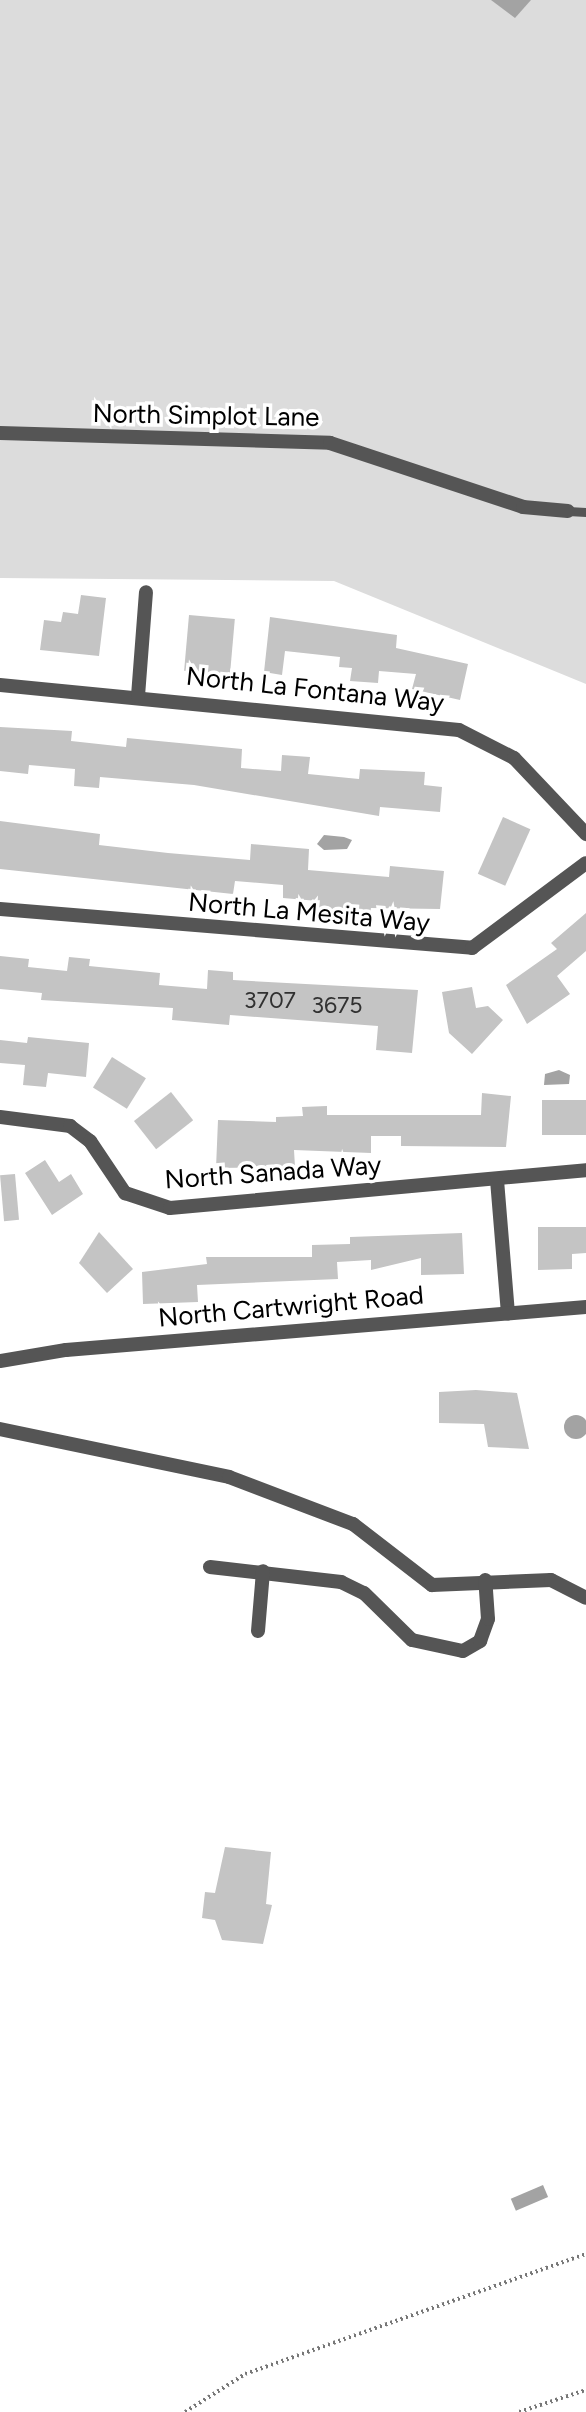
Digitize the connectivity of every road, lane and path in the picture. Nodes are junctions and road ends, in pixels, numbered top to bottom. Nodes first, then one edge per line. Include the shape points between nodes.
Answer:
1 (0, 433) edge
2 (568, 511) joint
3 (586, 512) edge
4 (146, 592) dead end
5 (0, 685) edge
6 (138, 696) junction
7 (586, 834) edge
8 (586, 863) edge
9 (0, 909) edge
10 (0, 1117) edge
11 (586, 1170) edge
12 (497, 1180) junction
13 (586, 1307) edge
14 (508, 1314) junction
15 (0, 1361) edge
16 (0, 1429) edge
17 (210, 1567) dead end
18 (264, 1571) junction
19 (485, 1580) junction
20 (586, 1598) edge
21 (258, 1631) dead end
22 (586, 2255) edge
23 (586, 2390) edge
24 (185, 2412) edge
25 (519, 2412) edge

1 - 2 street, North Simplot Lane via 330,443 523,507
2 - 3 lane
4 - 6 street
5 - 6 street, North La Fontana Way
6 - 7 street, North La Fontana Way via 459,730 514,758
8 - 9 street, North La Mesita Way via 472,948
10 - 12 street, North Sanada Way via 70,1126 90,1142 125,1194 147,1206
11 - 12 street, North Sanada Way
12 - 14 street
13 - 14 street, North Cartwright Road
14 - 15 street, North Cartwright Road via 79,1349
16 - 19 street via 229,1477 353,1524 410,1574 432,1585
17 - 18 street
18 - 19 street via 341,1583 364,1593 412,1640 463,1651 480,1641 488,1619
18 - 21 street
19 - 20 street via 551,1580
22 - 24 path via 246,2374
23 - 25 path

